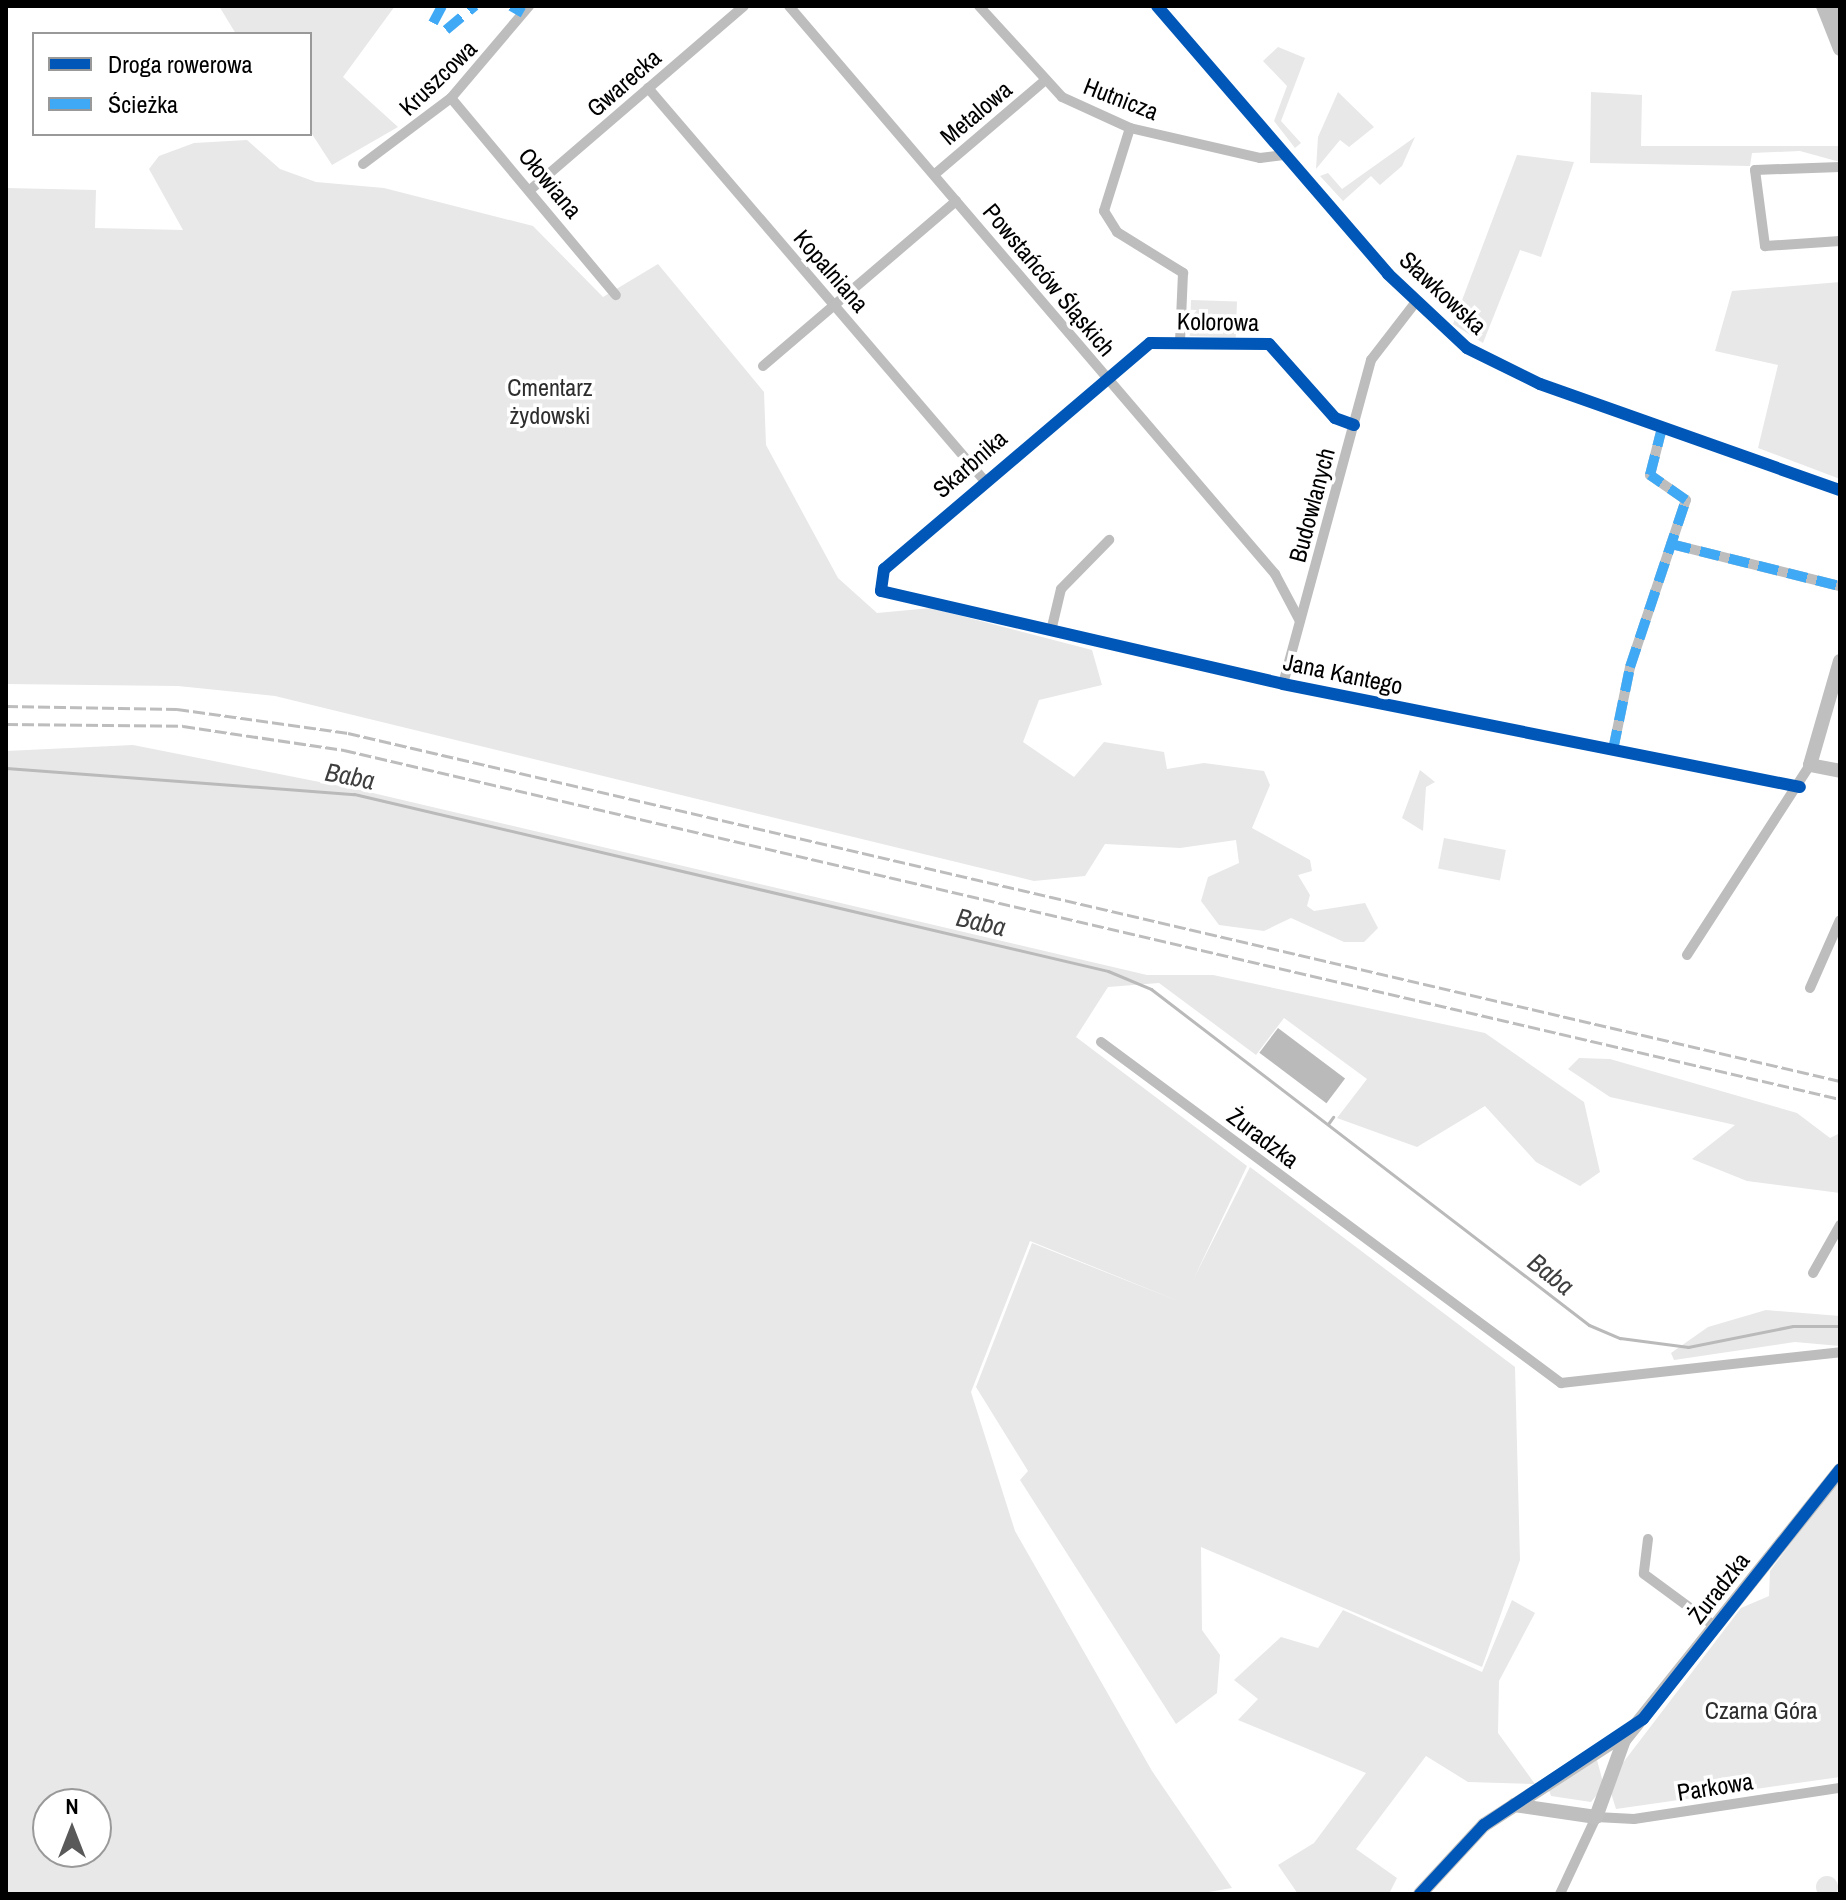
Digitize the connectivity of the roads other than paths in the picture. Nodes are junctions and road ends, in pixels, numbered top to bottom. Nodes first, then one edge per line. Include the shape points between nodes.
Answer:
1 (529, 6) edge
2 (744, 6) edge
3 (789, 6) edge
4 (1157, 6) edge
5 (1823, 6) edge
6 (1834, 6) edge
7 (982, 7) edge
8 (1840, 38) edge
9 (1840, 49) edge
10 (1042, 83) junction
11 (648, 88) junction
12 (451, 98) junction
13 (1130, 128) junction
14 (1286, 155) junction
15 (363, 164) dead end
16 (1840, 167) edge
17 (935, 174) junction
18 (530, 190) junction
19 (956, 201) junction
20 (1840, 241) edge
21 (616, 295) dead end
22 (1415, 303) junction
23 (833, 304) junction
24 (1180, 343) junction
25 (763, 366) dead end
26 (1105, 378) junction
27 (1354, 425) junction
28 (1662, 428) junction
29 (984, 480) junction
30 (1840, 490) edge
31 (1109, 540) dead end
32 (1671, 544) junction
33 (1840, 586) edge
34 (881, 591) joint
35 (1300, 621) junction
36 (1051, 631) junction
37 (1840, 661) edge
38 (1283, 684) junction
39 (1613, 750) junction
40 (1810, 765) junction
41 (1840, 771) edge
42 (1800, 787) junction
43 (1840, 920) edge
44 (1687, 955) dead end
45 (1810, 988) dead end
46 (1101, 1042) dead end
47 (1840, 1225) edge
48 (1813, 1273) dead end
49 (1840, 1352) edge
50 (1840, 1470) edge
51 (1648, 1539) dead end
52 (1716, 1627) junction
53 (1631, 1731) junction
54 (1590, 1753) junction
55 (1610, 1775) junction
56 (1552, 1778) junction
57 (1840, 1788) edge
58 (1514, 1805) junction
59 (1554, 1807) junction
60 (1596, 1817) junction
61 (1420, 1894) edge
62 (1560, 1894) edge

1 - 12 street, Kruszcowa
2 - 11 street, Gwarecka
3 - 17 street, Powstańców Śląskich
4 - 14 street, Sławkowska
5 - 9 street
6 - 8 street
7 - 10 street, Hutnicza
10 - 13 street, Hutnicza
10 - 17 street, Metalowa
11 - 18 street, Gwarecka
11 - 23 street, Kopalniana
12 - 15 street, Kruszcowa
12 - 18 street, Ołowiana
13 - 14 street, Hutnicza via 1260,158
13 - 24 street via 1104,211 1117,232 1183,273
14 - 22 street, Sławkowska
16 - 20 street via 1755,170 1765,246
17 - 19 street, Powstańców Śląskich
18 - 21 street, Ołowiana
19 - 23 street
19 - 26 street, Powstańców Śląskich
22 - 27 street, Budowlanych via 1375,349
22 - 28 street, Sławkowska via 1497,366
23 - 25 street
23 - 29 street, Kopalniana
24 - 26 street, Kolorowa via 1150,343
24 - 27 street, Kolorowa via 1269,344 1335,418
26 - 29 street, Skarbnika
26 - 35 street, Powstańców Śląskich via 1288,590
27 - 35 street, Budowlanych
28 - 30 street, Sławkowska
28 - 32 street via 1650,475 1686,500
29 - 34 street, Skarbnika via 884,569
31 - 36 street via 1061,589
32 - 33 street
32 - 39 street via 1630,667
34 - 36 street, Jana Kantego
35 - 38 street, Budowlanych
36 - 38 street, Jana Kantego
37 - 40 street
38 - 39 street, Jana Kantego
39 - 42 street, Jana Kantego
40 - 41 street
40 - 42 street
42 - 44 street
43 - 45 street
46 - 49 street, Żuradzka via 1561,1383
47 - 48 street
50 - 52 street, Żuradzka
51 - 52 street via 1644,1574
52 - 53 street, Żuradzka
53 - 54 street
53 - 55 street
54 - 55 street via 1605,1759
54 - 56 street
55 - 60 street
56 - 58 street
56 - 59 street via 1544,1792
57 - 60 street, Parkowa via 1634,1819
58 - 59 street
58 - 61 street via 1456,1850
59 - 60 street
60 - 62 street

